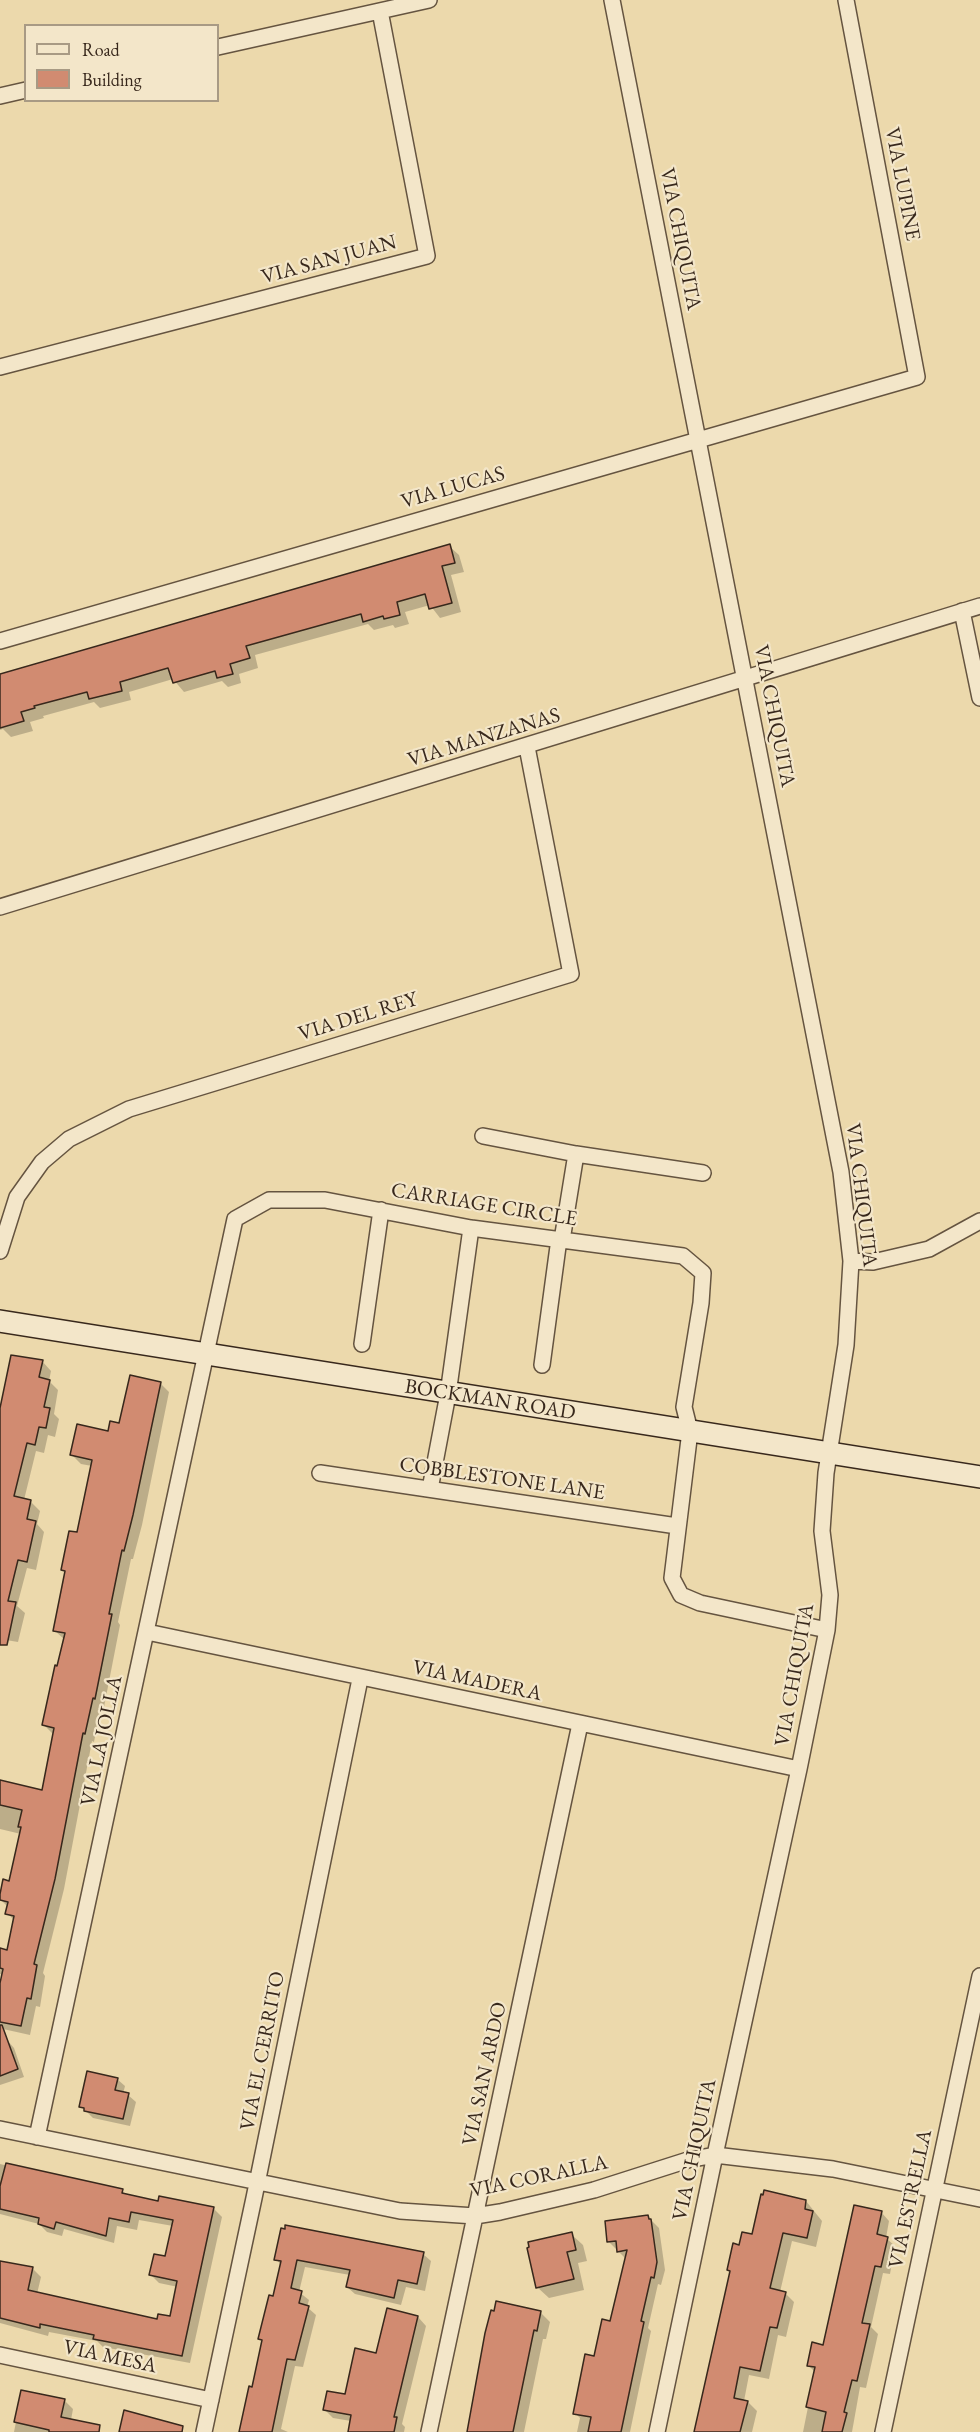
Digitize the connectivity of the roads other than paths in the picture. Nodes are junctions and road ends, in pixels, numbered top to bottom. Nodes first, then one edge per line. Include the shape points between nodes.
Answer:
1 (429, 0) edge
2 (612, 0) edge
3 (846, 0) edge
4 (380, 11) junction
5 (219, 47) edge
6 (24, 90) edge
7 (0, 96) edge
8 (0, 367) edge
9 (917, 376) joint
10 (699, 439) junction
11 (980, 606) edge
12 (962, 611) junction
13 (0, 641) edge
14 (745, 679) junction
15 (980, 698) edge
16 (527, 747) junction
17 (0, 908) edge
18 (483, 1136) dead end
19 (576, 1154) junction
20 (703, 1173) dead end
21 (381, 1210) junction
22 (980, 1221) edge
23 (471, 1228) junction
24 (560, 1239) junction
25 (0, 1251) edge
26 (851, 1261) junction
27 (0, 1321) edge
28 (362, 1344) dead end
29 (205, 1354) junction
30 (542, 1365) dead end
31 (448, 1394) junction
32 (690, 1431) junction
33 (829, 1452) junction
34 (320, 1473) dead end
35 (980, 1477) edge
36 (430, 1489) junction
37 (677, 1526) junction
38 (827, 1630) junction
39 (147, 1632) junction
40 (360, 1679) junction
41 (580, 1724) junction
42 (799, 1769) junction
43 (980, 1976) edge
44 (0, 2129) edge
45 (38, 2137) junction
46 (715, 2155) junction
47 (258, 2183) junction
48 (934, 2189) junction
49 (980, 2199) edge
50 (475, 2216) junction
51 (0, 2355) edge
52 (211, 2400) junction
53 (204, 2432) edge
54 (429, 2432) edge
55 (657, 2432) edge
56 (883, 2432) edge

1 - 4 street
2 - 10 street, VIA CHIQUITA
3 - 9 street, VIA LUPINE
4 - 5 street
4 - 8 street, VIA SAN JUAN via 427,256
6 - 7 street
9 - 10 street, VIA LUCAS
10 - 13 street, VIA LUCAS
10 - 14 street, VIA CHIQUITA
11 - 12 street, VIA MANZANAS
12 - 14 street, VIA MANZANAS
12 - 15 street
14 - 16 street, VIA MANZANAS
14 - 26 street, VIA CHIQUITA via 841,1172
16 - 17 street, VIA MANZANAS
16 - 25 street, VIA DEL REY via 571,975 129,1108 69,1139 42,1162 17,1197
18 - 19 street
19 - 20 street
19 - 24 street
21 - 23 street, CARRIAGE CIRCLE
21 - 28 street
21 - 29 street, CARRIAGE CIRCLE via 325,1200 269,1200 235,1219
22 - 26 street via 929,1249 873,1262
23 - 24 street, CARRIAGE CIRCLE
23 - 31 street
24 - 30 street
24 - 32 street, CARRIAGE CIRCLE via 683,1256 703,1273 684,1407
26 - 33 street, VIA CHIQUITA via 846,1345
27 - 29 street, BOCKMAN ROAD
29 - 31 street, BOCKMAN ROAD
29 - 39 street, VIA LA JOLLA
31 - 32 street, BOCKMAN ROAD
31 - 36 street
32 - 33 street, BOCKMAN ROAD
32 - 37 street
33 - 35 street, BOCKMAN ROAD
33 - 38 street, VIA CHIQUITA via 822,1531 830,1596
34 - 36 street, COBBLESTONE LANE
36 - 37 street, COBBLESTONE LANE
37 - 38 street via 672,1578 681,1595 700,1603
38 - 42 street, VIA CHIQUITA
39 - 40 street, VIA MADERA
39 - 45 street, VIA LA JOLLA
40 - 41 street, VIA MADERA
40 - 47 street, VIA EL CERRITO
41 - 42 street, VIA MADERA
41 - 50 street, VIA SAN ARDO
42 - 46 street, VIA CHIQUITA
43 - 48 street, VIA ESTRELLA
44 - 45 street, VIA CORALLA
45 - 47 street, VIA CORALLA
46 - 48 street, VIA CORALLA via 833,2169
46 - 50 street, VIA CORALLA via 594,2190
46 - 55 street, VIA CHIQUITA
47 - 50 street, VIA CORALLA via 400,2211
47 - 52 street, VIA EL CERRITO
48 - 49 street, VIA CORALLA
48 - 56 street, VIA ESTRELLA
50 - 54 street, VIA SAN ARDO
51 - 52 street, VIA MESA
52 - 53 street, VIA EL CERRITO

